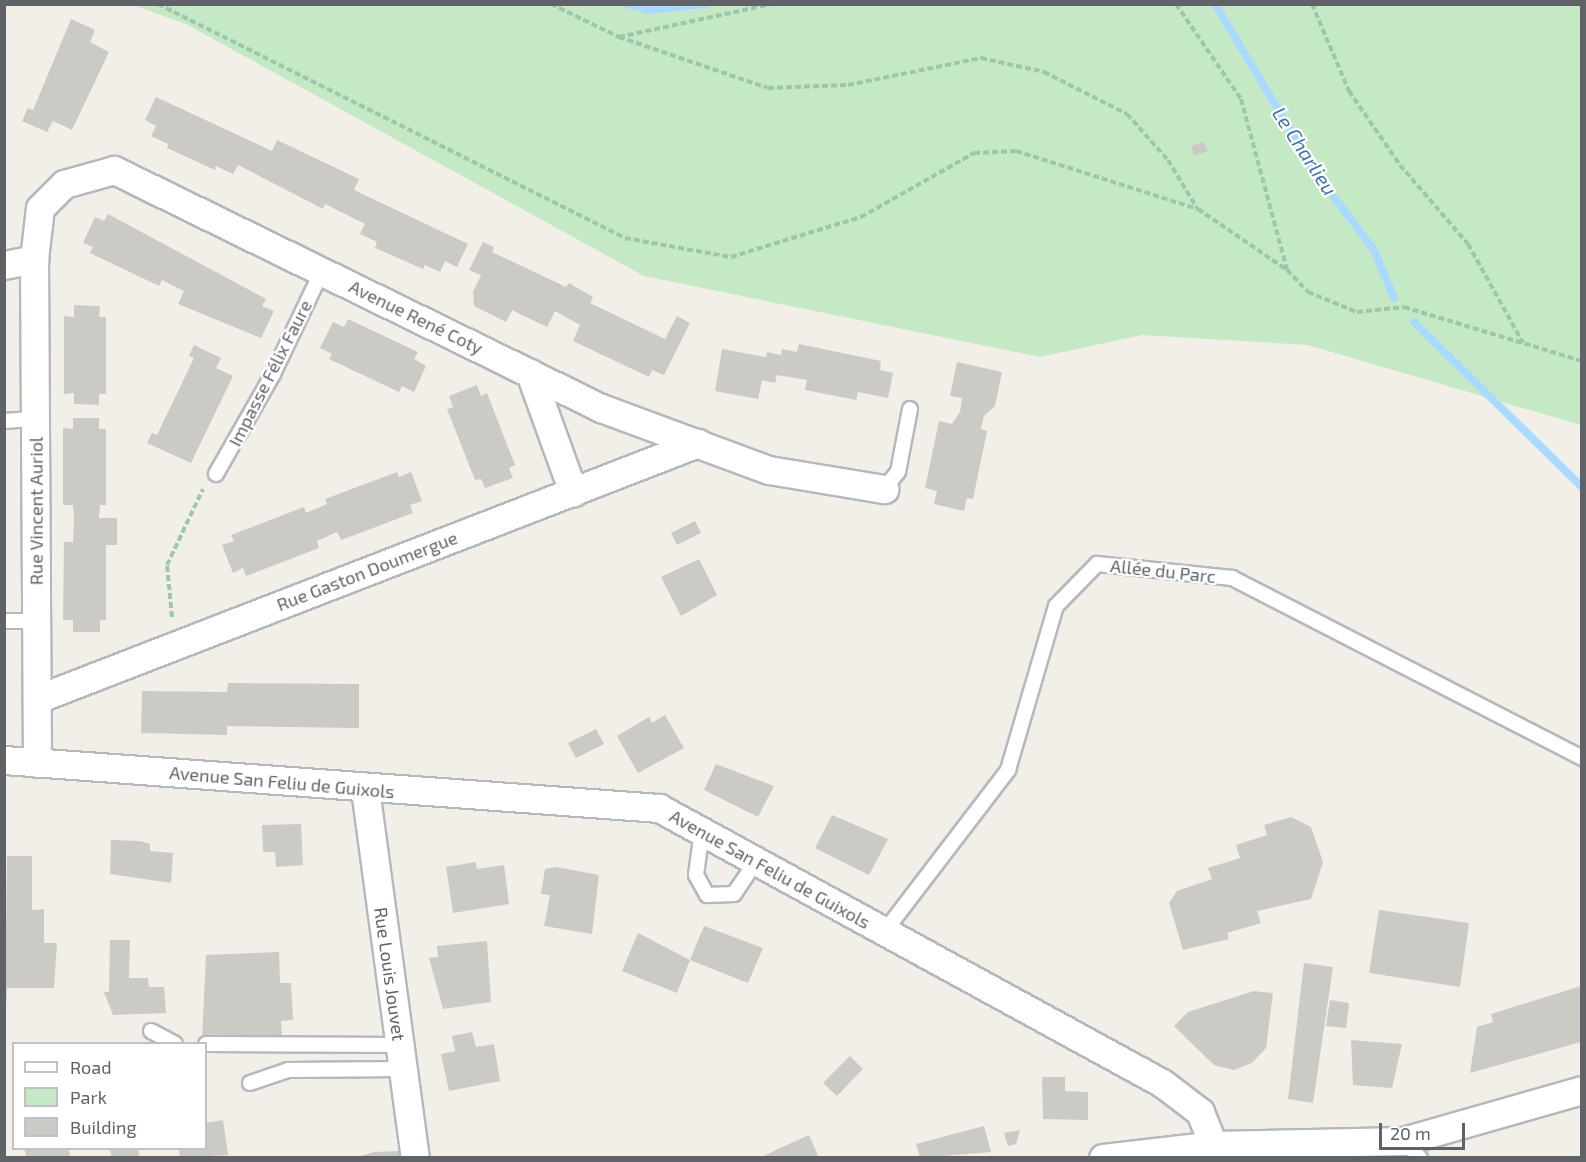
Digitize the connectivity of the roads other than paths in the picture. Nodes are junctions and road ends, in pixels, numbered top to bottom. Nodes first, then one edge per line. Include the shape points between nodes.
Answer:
1 (34, 259) junction
2 (4, 266) edge
3 (321, 271) junction
4 (530, 373) junction
5 (910, 409) dead end
6 (35, 419) junction
7 (4, 421) edge
8 (698, 443) junction
9 (216, 474) road end
10 (884, 489) joint
11 (573, 492) junction
12 (4, 621) edge
13 (36, 621) junction
14 (37, 699) junction
15 (1581, 758) edge
16 (4, 760) edge
17 (38, 763) junction
18 (365, 789) junction
19 (702, 831) junction
20 (756, 861) junction
21 (885, 931) junction
22 (151, 1031) dead end
23 (171, 1042) edge
24 (207, 1044) edge
25 (401, 1057) junction
26 (250, 1083) dead end
27 (1581, 1090) edge
28 (1213, 1145) junction
29 (1411, 1149) edge
30 (1119, 1156) edge
31 (415, 1158) edge

1 - 2 street
1 - 3 street, Avenue René Coty via 40,208 64,184 114,170
1 - 6 street, Rue Vincent Auriol
3 - 4 street, Avenue René Coty
3 - 9 lane, Impasse Félix Faure via 273,374
4 - 8 street, Avenue René Coty via 601,408
4 - 11 street
5 - 10 lane via 898,472
6 - 7 lane
6 - 13 street, Rue Vincent Auriol
8 - 10 street, Avenue René Coty via 769,470
8 - 11 street, Rue Gaston Doumergue
11 - 14 street, Rue Gaston Doumergue
12 - 13 lane
13 - 14 street, Rue Vincent Auriol
14 - 17 street, Rue Vincent Auriol
15 - 21 lane, Allée du Parc via 1232,578 1097,564 1056,606 1008,770
16 - 17 street, Avenue San Feliu de Guixols
17 - 18 street, Avenue San Feliu de Guixols
18 - 19 street, Avenue San Feliu de Guixols via 660,808
18 - 25 street, Rue Louis Jouvet
19 - 20 street, Avenue San Feliu de Guixols
19 - 20 lane via 696,875 707,895 734,894
20 - 21 street, Avenue San Feliu de Guixols
21 - 28 street, Avenue San Feliu de Guixols via 1162,1083 1200,1112
22 - 23 lane
24 - 25 lane
25 - 26 lane via 288,1070
25 - 31 street, Rue Louis Jouvet
27 - 29 street
28 - 29 street
28 - 30 street

